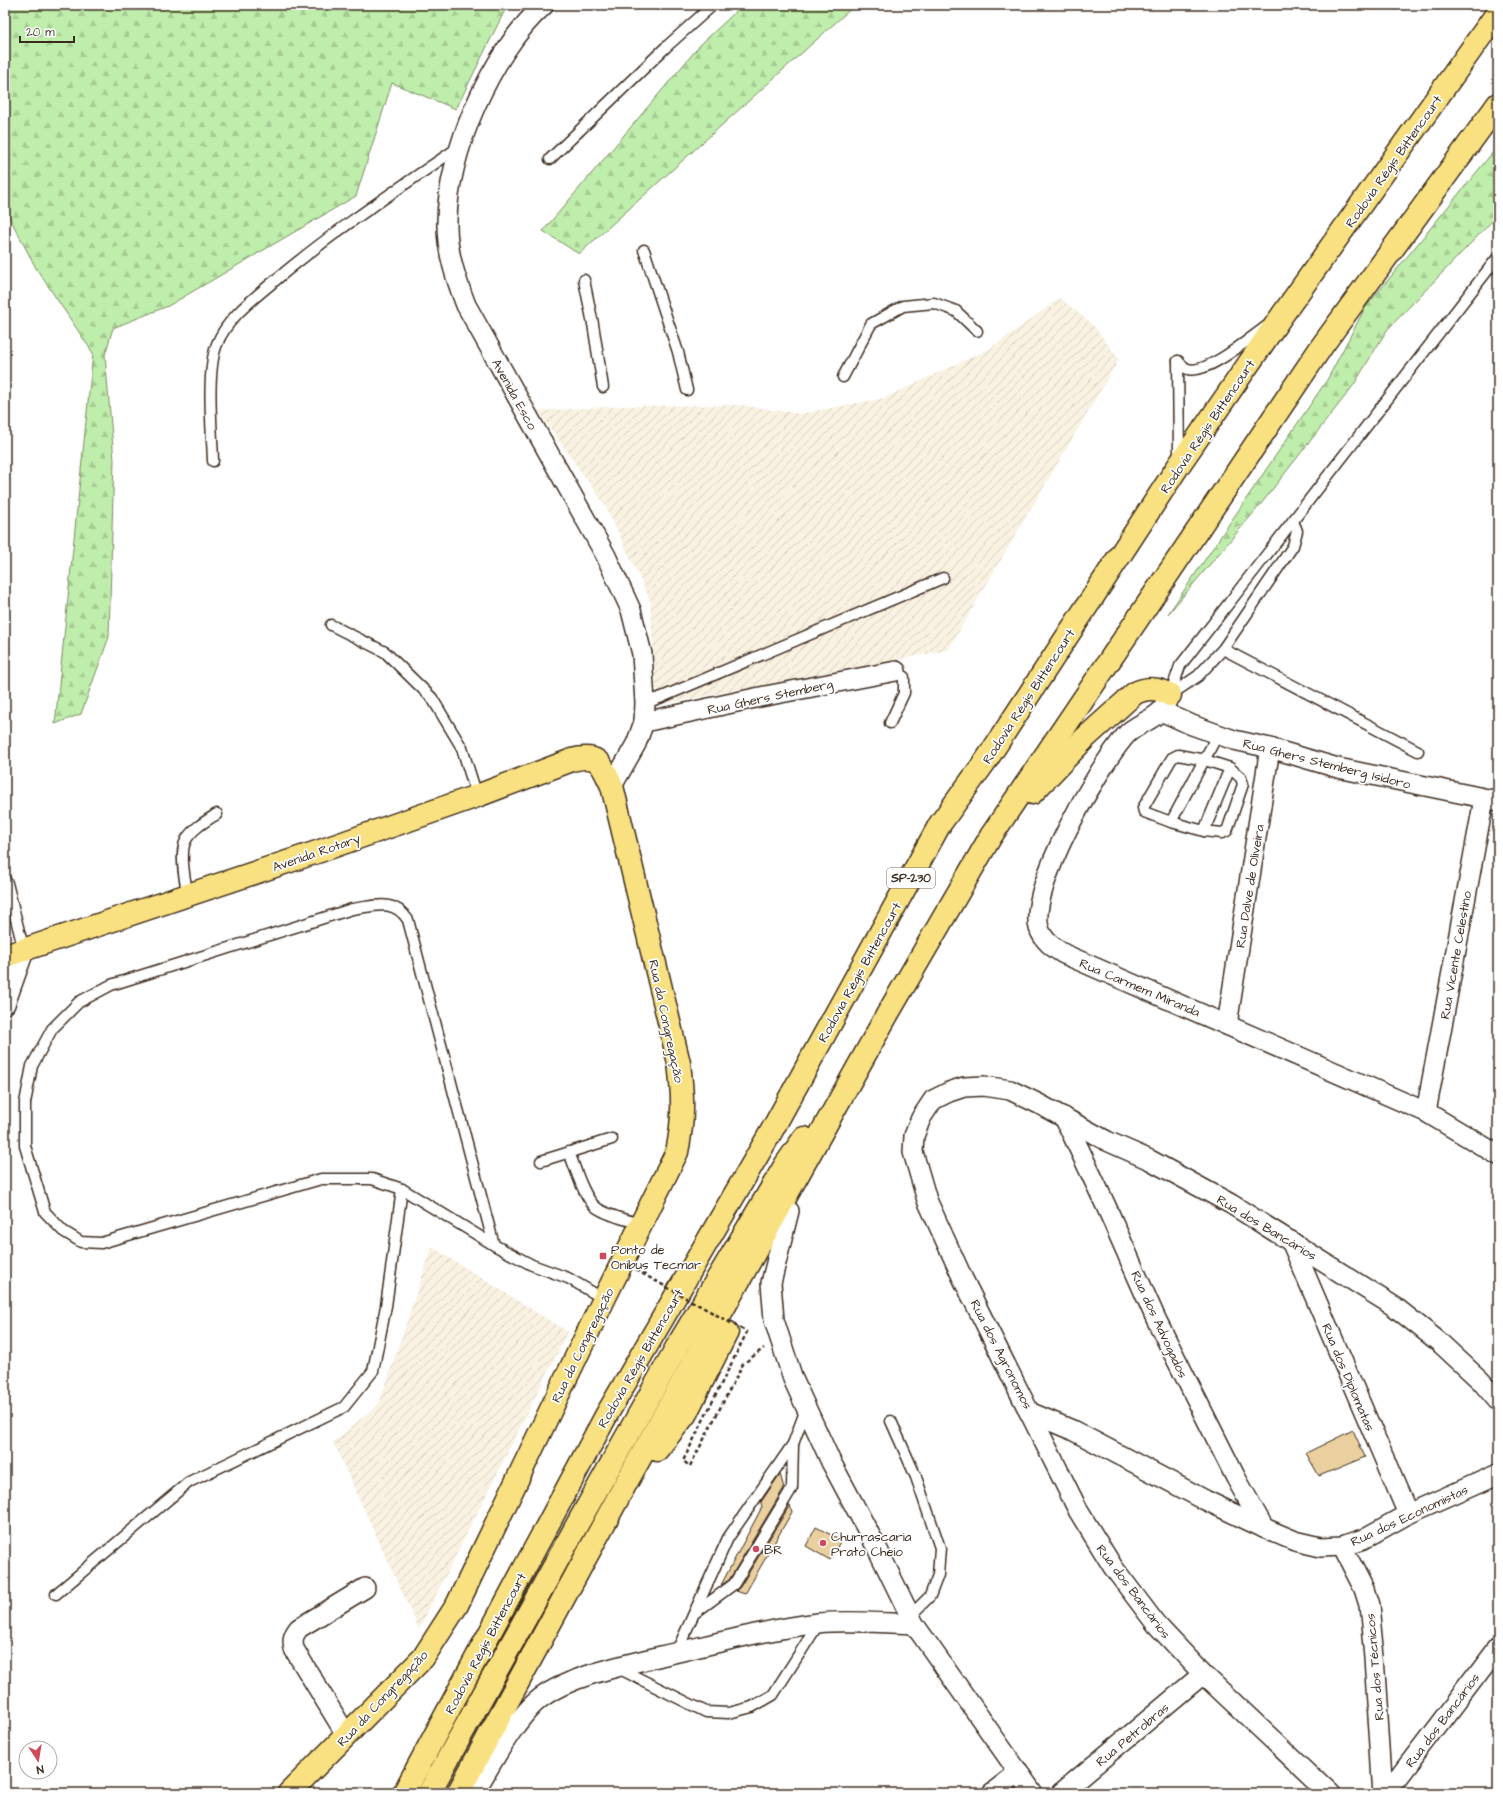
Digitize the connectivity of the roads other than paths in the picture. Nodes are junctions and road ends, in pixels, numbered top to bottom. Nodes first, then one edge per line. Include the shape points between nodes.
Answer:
1 (544, 5) edge
2 (712, 5) edge
3 (1498, 12) edge
4 (1498, 104) edge
5 (460, 146) junction
6 (550, 159) dead end
7 (644, 250) dead end
8 (1498, 257) edge
9 (584, 280) dead end
10 (1283, 314) junction
11 (977, 331) dead end
12 (843, 377) dead end
13 (603, 387) dead end
14 (687, 390) dead end
15 (213, 461) dead end
16 (1179, 465) junction
17 (1293, 521) junction
18 (943, 578) dead end
19 (331, 625) dead end
20 (1223, 649) junction
21 (896, 671) joint
22 (645, 703) junction
23 (1165, 703) junction
24 (644, 722) junction
25 (890, 723) dead end
26 (1218, 734) junction
27 (1270, 748) junction
28 (1418, 751) dead end
29 (1205, 760) junction
30 (1230, 768) junction
31 (612, 786) junction
32 (477, 796) junction
33 (1491, 800) edge
34 (217, 814) dead end
35 (1171, 822) junction
36 (1204, 831) junction
37 (991, 836) junction
38 (5, 880) edge
39 (188, 896) junction
40 (14, 953) edge
41 (5, 1004) edge
42 (887, 1015) junction
43 (1227, 1025) junction
44 (1010, 1090) joint
45 (1426, 1112) junction
46 (1064, 1117) junction
47 (612, 1139) dead end
48 (569, 1152) junction
49 (811, 1152) junction
50 (1498, 1155) edge
51 (541, 1160) dead end
52 (402, 1189) junction
53 (789, 1211) junction
54 (641, 1224) junction
55 (1291, 1241) junction
56 (494, 1245) junction
57 (604, 1299) junction
58 (1498, 1401) edge
59 (806, 1408) junction
60 (1029, 1412) junction
61 (891, 1421) dead end
62 (794, 1444) junction
63 (1498, 1474) edge
64 (1408, 1514) junction
65 (1264, 1528) junction
66 (1342, 1546) junction
67 (366, 1588) dead end
68 (56, 1594) dead end
69 (694, 1614) junction
70 (912, 1620) junction
71 (819, 1623) junction
72 (542, 1639) junction
73 (1498, 1647) edge
74 (676, 1653) junction
75 (616, 1667) junction
76 (1203, 1674) junction
77 (347, 1736) junction
78 (1019, 1772) junction
79 (289, 1793) edge
80 (404, 1793) edge
81 (429, 1793) edge
82 (458, 1793) edge
83 (474, 1793) edge
84 (992, 1793) edge
85 (1033, 1793) edge
86 (1060, 1793) edge
87 (1329, 1793) edge
88 (1383, 1793) edge
89 (1387, 1793) edge

1 - 5 street, Avenida Esco via 530,17 507,47 484,88
2 - 6 lane
3 - 10 main road, Rodovia Régis Bittencourt / SP-230
4 - 37 main road via 1322,346
5 - 15 lane via 317,246 246,305 227,326 217,344 212,368
5 - 22 street, Avenida Esco via 448,198 447,227 453,270 466,305 606,556 631,610 642,654
7 - 14 lane via 678,352
8 - 17 lane
9 - 13 lane via 594,324
10 - 16 main road, Rodovia Régis Bittencourt / SP-230
10 - 16 lane via 1214,364 1188,369 1178,361
11 - 12 lane via 956,312 934,303 903,306 871,324
16 - 80 main road, Rodovia Régis Bittencourt / SP-230 via 987,759 940,824 771,1132 608,1414
17 - 20 lane via 1297,531 1293,546
17 - 23 lane via 1180,666
18 - 22 lane
19 - 32 lane via 385,652 432,698 462,748
20 - 23 lane via 1198,676
20 - 28 lane
21 - 24 street, Rua Ghers Stemberg
21 - 25 lane via 904,677 904,693
22 - 24 street, Avenida Esco
23 - 26 street, Rua Ghers Stemberg Isidoro
23 - 37 main road via 1154,689 1135,693 1085,738
23 - 43 street, Rua Carmem Miranda via 1126,734 1088,791 1060,844 1042,892 1038,913 1040,929 1052,947 1064,954
24 - 31 street, Avenida Esco via 636,744
26 - 27 street, Rua Ghers Stemberg Isidoro
26 - 29 lane
27 - 33 street, Rua Ghers Stemberg Isidoro via 1338,768
27 - 43 street, Rua Dalve de Oliveira
29 - 30 lane
29 - 35 lane
29 - 35 lane via 1178,756 1172,758 1143,808 1144,812
30 - 36 lane
30 - 36 lane via 1241,778 1243,784 1227,831
31 - 32 main road, Avenida Rotary via 601,763 585,757
31 - 54 main road, Rua da Congregação via 679,1062 683,1096 682,1126 677,1152
32 - 39 main road, Avenida Rotary
33 - 45 street, Rua Vicente Celestino
34 - 39 lane via 199,826 186,841 183,855
35 - 36 lane
37 - 42 main road
38 - 40 lane
39 - 40 main road, Avenida Rotary
40 - 41 street
42 - 49 main road
42 - 81 main road via 786,1164 678,1345
43 - 45 street, Rua Carmem Miranda
44 - 46 street, Rua dos Bancários
44 - 60 street, Rua dos Agronomos via 984,1086 964,1087 933,1100 921,1118 914,1136 913,1152 927,1200
45 - 50 street, Rua Carmem Miranda
46 - 55 street, Rua dos Bancários via 1184,1178
46 - 65 street, Rua dos Advogados via 1159,1326
47 - 48 lane
48 - 51 lane
48 - 54 lane via 584,1188 596,1207
49 - 53 main road
49 - 72 main road
52 - 56 lane
52 - 56 lane via 372,1179 321,1179 101,1243 81,1242 63,1231 46,1212 25,1146 25,1103 32,1066 52,1029 79,1002 111,985 352,910 394,906 402,911 408,920
52 - 68 lane via 386,1306 373,1371 344,1408 189,1482
53 - 59 street via 771,1283 774,1320 793,1379
53 - 72 main road via 685,1416 658,1448 587,1588
54 - 57 main road, Rua da Congregação
55 - 58 street, Rua dos Bancários via 1395,1307 1482,1380
55 - 64 street, Rua dos Diplomatas
56 - 57 lane via 568,1278
57 - 77 main road, Rua da Congregação via 457,1605 423,1658
59 - 62 lane
59 - 70 street
60 - 65 street, Rua dos Agronomos via 1072,1430
60 - 76 street, Rua dos Bancários via 1079,1512 1113,1567 1156,1624
61 - 70 lane via 916,1477 940,1548 938,1575 930,1596
62 - 69 lane via 728,1538
62 - 69 lane via 792,1488 734,1584
63 - 64 street, Rua dos Economistas
64 - 66 street, Rua dos Economistas
65 - 66 street, Rua dos Agronomos via 1295,1541 1321,1547
66 - 88 street, Rua dos Técnicos via 1364,1589 1369,1605
67 - 77 street via 299,1628 292,1641 294,1650
69 - 74 lane
70 - 71 street
70 - 78 street
71 - 74 street via 754,1633
71 - 75 lane via 773,1695 752,1707 729,1713 706,1712
72 - 82 main road
73 - 89 street, Rua dos Bancários
74 - 75 street
75 - 83 street via 558,1687 525,1712
76 - 86 street, Rua Petrobras
76 - 87 street, Rua dos Bancários
77 - 79 main road, Rua da Congregação
78 - 84 street
78 - 85 street

